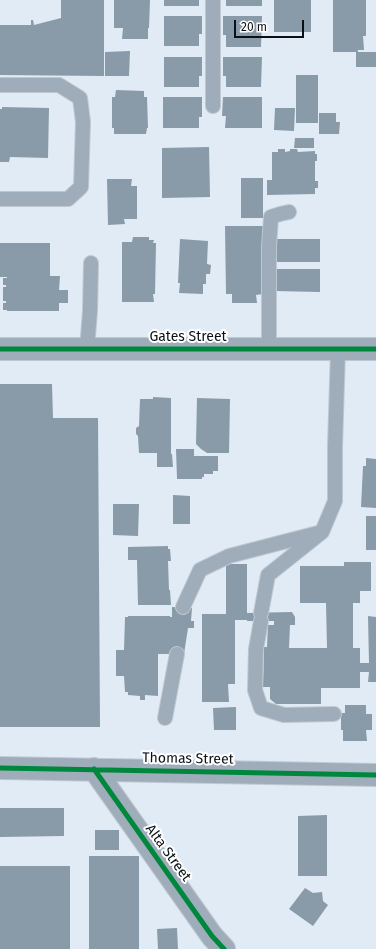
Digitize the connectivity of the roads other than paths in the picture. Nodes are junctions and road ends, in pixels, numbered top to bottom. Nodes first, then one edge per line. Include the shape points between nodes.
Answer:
1 (213, 0) edge
2 (0, 85) edge
3 (213, 106) dead end
4 (0, 199) edge
5 (289, 212) dead end
6 (91, 262) dead end
7 (0, 349) edge
8 (87, 349) junction
9 (269, 349) junction
10 (338, 349) junction
11 (376, 349) edge
12 (322, 532) junction
13 (183, 607) dead end
14 (177, 654) dead end
15 (334, 714) dead end
16 (165, 718) dead end
17 (0, 768) edge
18 (94, 769) junction
19 (376, 775) edge
20 (224, 949) edge

1 - 3 lane
2 - 4 lane via 59,85 80,98 83,122 81,187 68,199
5 - 9 lane via 271,217
6 - 8 lane
7 - 8 street, Gates Street
8 - 9 street, Gates Street
9 - 10 street, Gates Street
10 - 11 street, Gates Street
10 - 12 lane via 335,501
12 - 13 lane via 229,556 200,570
12 - 15 lane via 268,575 256,649 255,690 261,708 284,715
14 - 16 lane
17 - 18 street, Thomas Street
18 - 19 street, Thomas Street
18 - 20 street, Alta Street via 212,936

